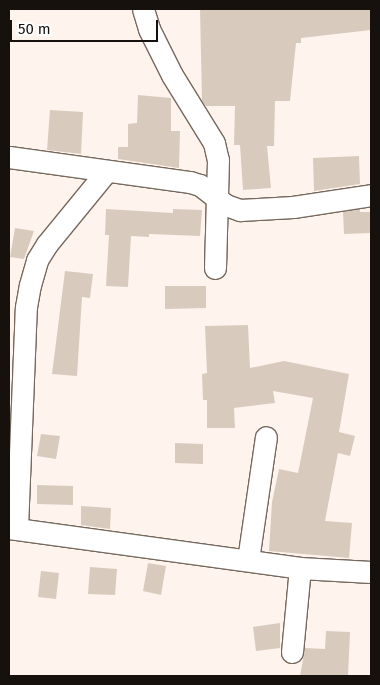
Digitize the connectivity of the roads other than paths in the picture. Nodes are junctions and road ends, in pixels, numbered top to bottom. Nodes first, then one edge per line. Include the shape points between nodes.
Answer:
1 (143, 9) edge
2 (9, 157) edge
3 (106, 172) junction
4 (371, 195) edge
5 (215, 197) junction
6 (215, 268) dead end
7 (266, 437) dead end
8 (13, 528) edge
9 (248, 560) junction
10 (300, 568) junction
11 (371, 572) edge
12 (292, 652) dead end

1 - 5 street via 149,29 172,75 214,143 218,160
2 - 3 street
3 - 5 street via 190,182
3 - 8 street via 47,244 37,260 30,285
4 - 5 street via 253,210 226,205
5 - 6 street
7 - 9 street
8 - 9 street
9 - 10 street
10 - 11 street
10 - 12 street

